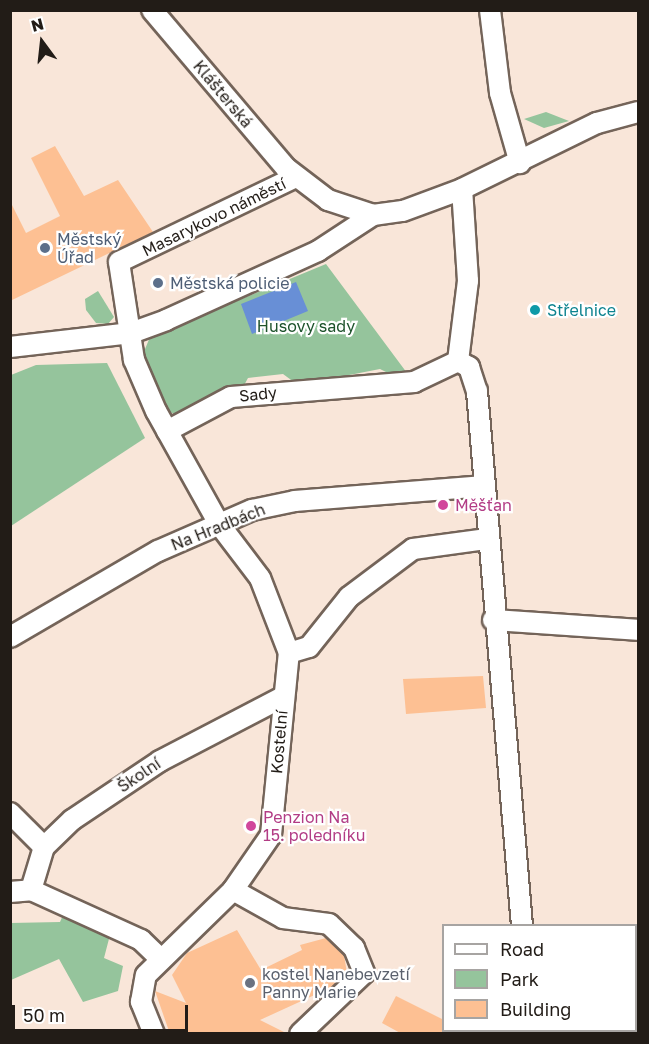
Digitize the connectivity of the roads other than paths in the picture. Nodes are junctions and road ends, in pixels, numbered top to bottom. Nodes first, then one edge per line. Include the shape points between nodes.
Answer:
1 (152, 10) edge
2 (490, 10) edge
3 (639, 111) edge
4 (520, 163) junction
5 (296, 177) junction
6 (462, 189) junction
7 (373, 215) junction
8 (131, 333) junction
9 (10, 347) edge
10 (458, 362) junction
11 (167, 431) junction
12 (484, 486) junction
13 (219, 524) junction
14 (487, 539) junction
15 (493, 620) junction
16 (639, 630) edge
17 (10, 637) edge
18 (289, 653) junction
19 (283, 697) junction
20 (10, 813) edge
21 (44, 847) junction
22 (31, 890) junction
23 (233, 890) junction
24 (10, 892) edge
25 (522, 924) edge
26 (161, 959) junction
27 (154, 1034) edge
28 (300, 1034) edge

1 - 5 street, Klášterská
2 - 4 street via 498,86
3 - 4 street, Masarykovo náměstí via 597,123
4 - 6 street, Masarykovo náměstí
5 - 7 street, Masarykovo náměstí via 328,200
5 - 8 street, Masarykovo náměstí via 119,262
6 - 7 street, Masarykovo náměstí via 403,211
6 - 10 street via 468,281
7 - 8 street, Masarykovo náměstí via 318,251
8 - 9 street, Masarykovo náměstí
8 - 11 street via 134,360
10 - 11 street, Sady via 414,382 231,397
10 - 12 street via 469,367 477,391
11 - 13 street, Kostelní
12 - 13 street, Na Hradbách via 295,501
12 - 14 street
13 - 17 street, Na Hradbách via 158,550
13 - 18 street, Kostelní via 260,578
14 - 15 street
14 - 18 street via 412,549 349,597 309,647
15 - 16 street
15 - 25 street
18 - 19 street, Kostelní
19 - 21 street, Školní via 160,760 72,820
19 - 23 street, Kostelní via 270,835
20 - 21 street
21 - 22 street, Školní
22 - 24 street
22 - 26 street via 141,940
23 - 26 street, Kostelní
23 - 28 street via 283,918 329,924 354,948 364,973
26 - 27 street, Kostelní via 141,987

